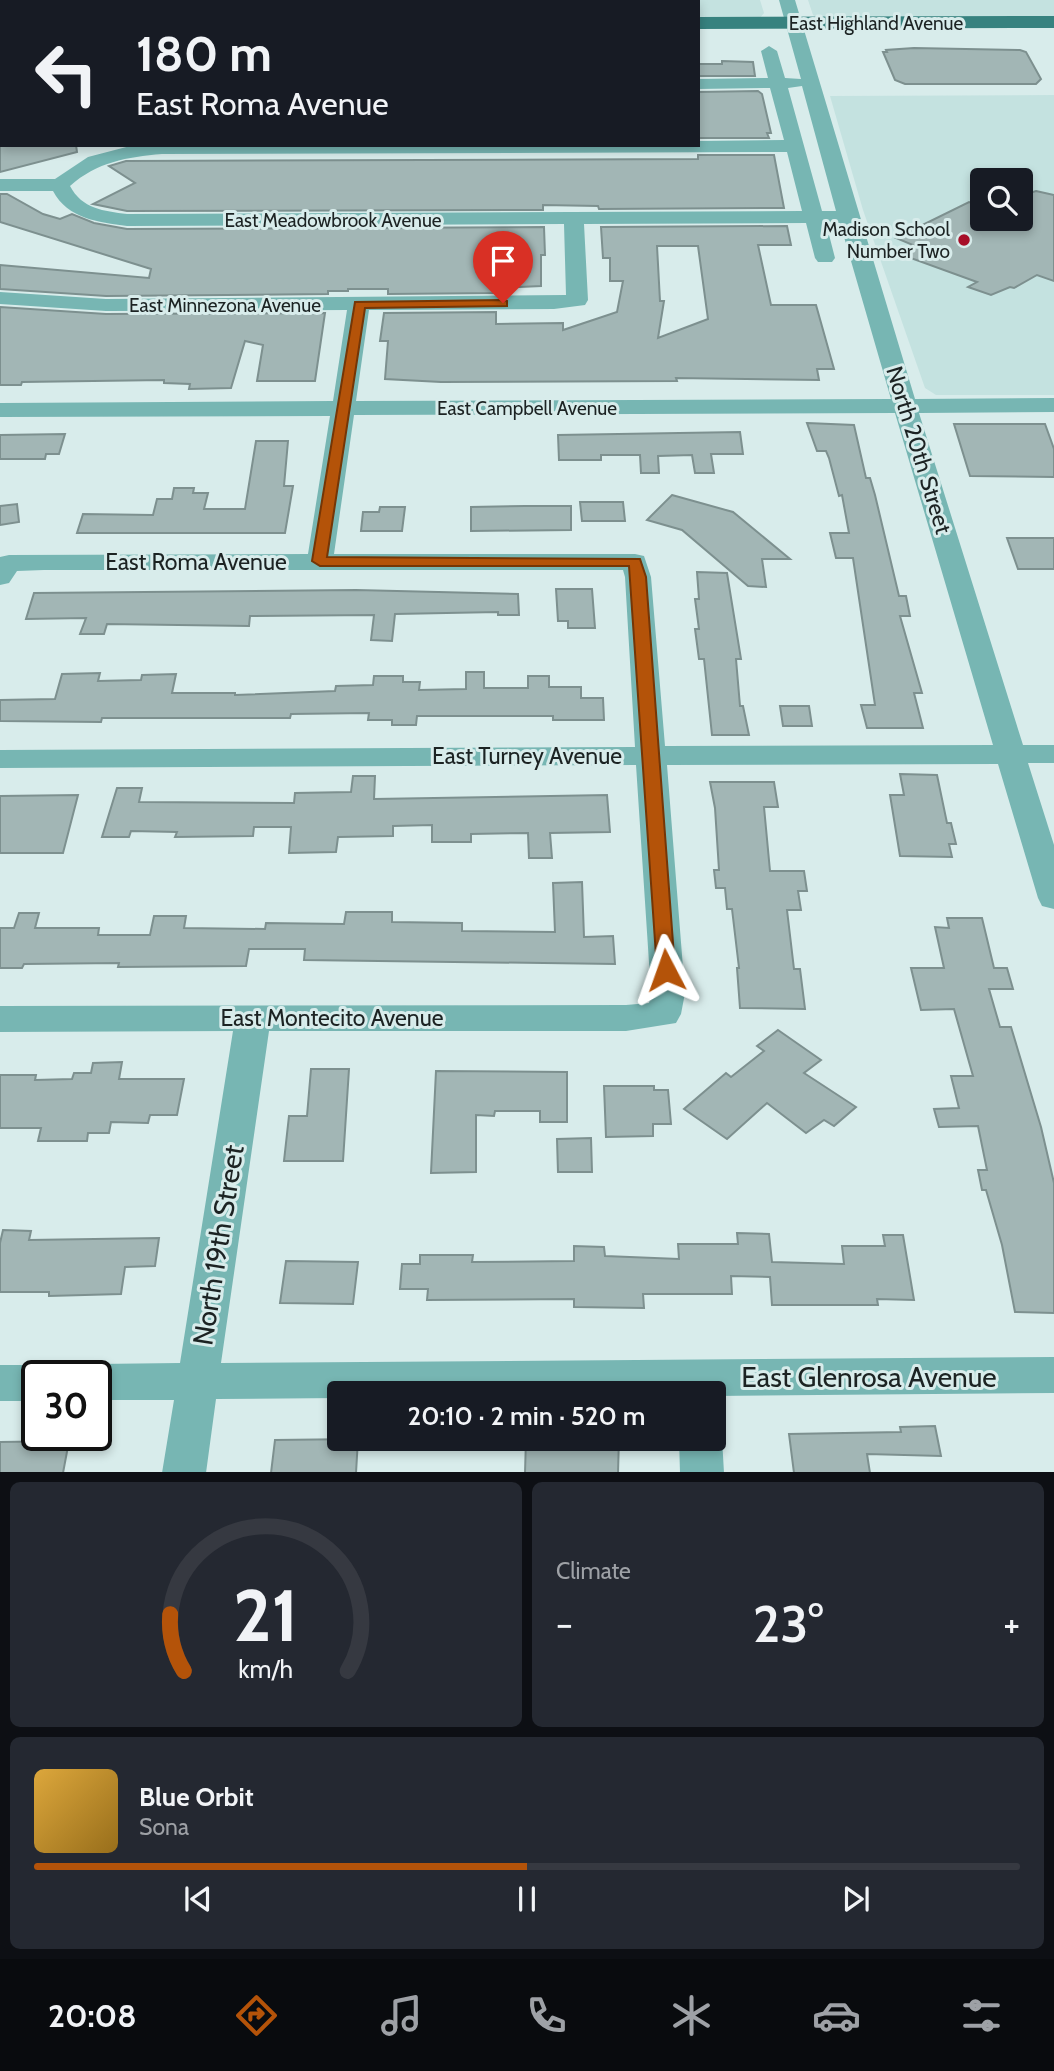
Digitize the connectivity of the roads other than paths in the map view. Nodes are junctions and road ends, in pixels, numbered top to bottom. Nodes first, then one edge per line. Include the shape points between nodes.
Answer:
1 (787, 0) edge
2 (1054, 22) edge
3 (700, 23) edge
4 (793, 26) junction
5 (700, 29) edge
6 (1054, 30) edge
7 (769, 51) dead end
8 (779, 83) junction
9 (810, 83) junction
10 (700, 84) edge
11 (700, 146) edge
12 (793, 146) junction
13 (478, 147) edge
14 (0, 185) edge
15 (60, 185) junction
16 (812, 217) junction
17 (848, 217) junction
18 (575, 219) junction
19 (825, 258) dead end
20 (0, 298) edge
21 (359, 304) junction
22 (1054, 405) edge
23 (906, 406) junction
24 (344, 409) junction
25 (0, 410) edge
26 (320, 561) junction
27 (5, 570) edge
28 (1011, 754) junction
29 (1054, 754) edge
30 (651, 756) junction
31 (0, 759) edge
32 (1054, 898) edge
33 (253, 1018) junction
34 (0, 1019) edge
35 (1054, 1375) edge
36 (197, 1381) junction
37 (112, 1382) edge
38 (327, 1382) edge
39 (0, 1383) edge
40 (21, 1383) edge
41 (726, 1385) edge
42 (701, 1451) edge
43 (184, 1472) edge
44 (702, 1472) edge

1 - 4 street, North 20th Street
2 - 4 main road, East Highland Avenue
3 - 4 main road, East Highland Avenue
4 - 5 main road, East Highland Avenue
4 - 6 main road, East Highland Avenue
4 - 9 street, North 20th Street
7 - 8 street
8 - 9 street
8 - 10 street
8 - 12 street
9 - 17 street, North 20th Street
11 - 12 street
12 - 16 street
13 - 15 street via 133,150 91,161
14 - 15 street
15 - 18 street, East Meadowbrook Avenue via 72,206 93,215 127,220
16 - 17 street, East Meadowbrook Avenue
16 - 18 street, East Meadowbrook Avenue
16 - 19 street
17 - 23 street, North 20th Street
18 - 21 street, East Minnezona Avenue via 577,300
20 - 21 street, East Minnezona Avenue via 94,304
21 - 24 street
22 - 23 street, East Campbell Avenue
23 - 24 street, East Campbell Avenue
23 - 28 street, North 20th Street
24 - 25 street, East Campbell Avenue
24 - 26 street
26 - 27 street, East Roma Avenue
26 - 30 street, East Roma Avenue via 635,562
28 - 29 street, East Turney Avenue
28 - 30 street, East Turney Avenue
28 - 32 street, North 20th Street
30 - 31 street, East Turney Avenue
30 - 33 street, East Montecito Avenue via 668,993 664,1014 626,1018
33 - 34 street, East Montecito Avenue
33 - 36 street, North 19th Street
35 - 41 street, East Glenrosa Avenue
36 - 37 street, East Glenrosa Avenue
36 - 38 street, East Glenrosa Avenue
36 - 43 street, North 19th Street
39 - 40 street
42 - 44 street

